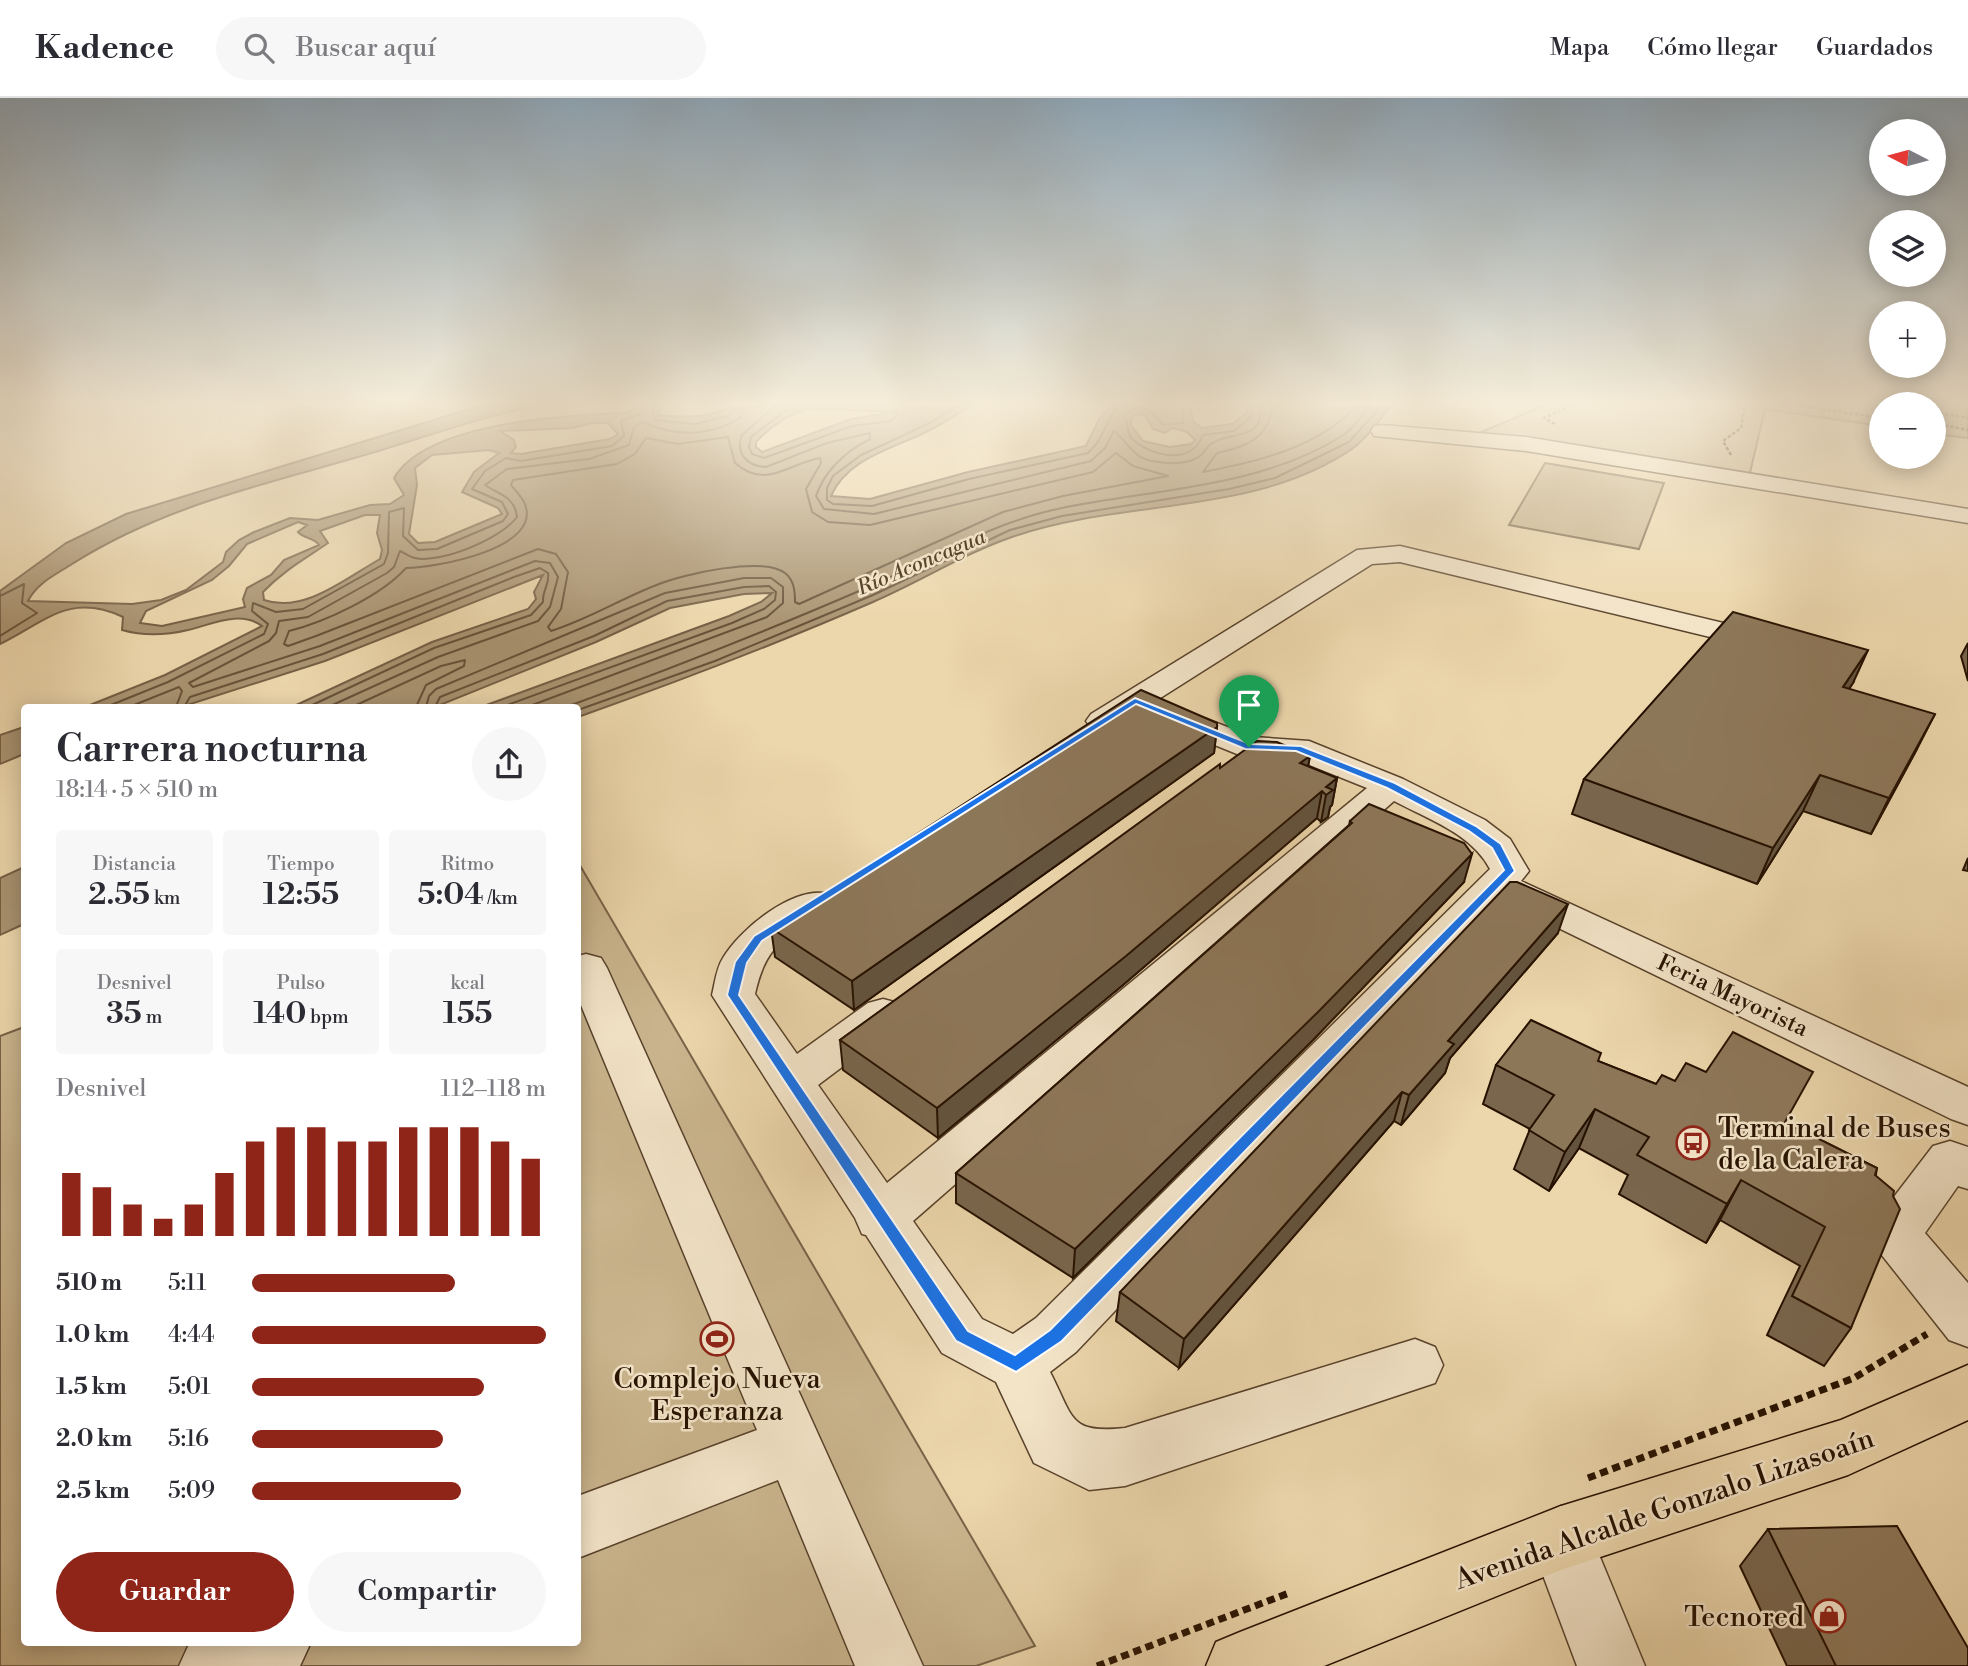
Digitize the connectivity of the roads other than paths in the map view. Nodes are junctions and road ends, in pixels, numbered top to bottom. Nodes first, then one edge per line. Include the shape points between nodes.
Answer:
1 (1736, 478) edge
2 (1968, 516) edge
3 (1791, 649) edge
4 (1135, 701) junction
5 (1076, 738) edge
6 (1249, 747) junction
7 (1216, 771) edge
8 (1391, 786) junction
9 (1498, 883) junction
10 (841, 887) edge
11 (586, 968) dead end
12 (914, 992) edge
13 (792, 1081) junction
14 (1968, 1107) edge
15 (1968, 1170) edge
16 (880, 1219) junction
17 (1968, 1323) edge
18 (1016, 1364) junction
19 (1416, 1365) dead end
20 (1968, 1392) edge
21 (793, 1445) junction
22 (581, 1526) edge
23 (1561, 1538) junction
24 (266, 1646) edge
25 (213, 1666) edge
26 (889, 1666) edge
27 (1240, 1666) edge
28 (1611, 1666) edge

1 - 2 street
3 - 4 street via 1400,554 1380,554 1366,556
4 - 5 street
4 - 6 street
6 - 7 street
6 - 8 street via 1297,748
8 - 9 street via 1472,828 1497,847 1510,871
8 - 16 street
9 - 14 street, Feria Mayorista
9 - 18 street via 1056,1335
10 - 13 street via 758,939 741,962 733,995
11 - 21 street
12 - 13 street
13 - 16 street
15 - 17 street via 1950,1160 1895,1234
16 - 18 street via 962,1336
18 - 19 street via 1055,1443 1089,1461 1125,1457
20 - 23 main road, Avenida Alcalde Gonzalo Lizasoaín via 1848,1446
21 - 22 street
21 - 26 street
23 - 27 main road, Avenida Alcalde Gonzalo Lizasoaín
23 - 28 street
24 - 25 street

